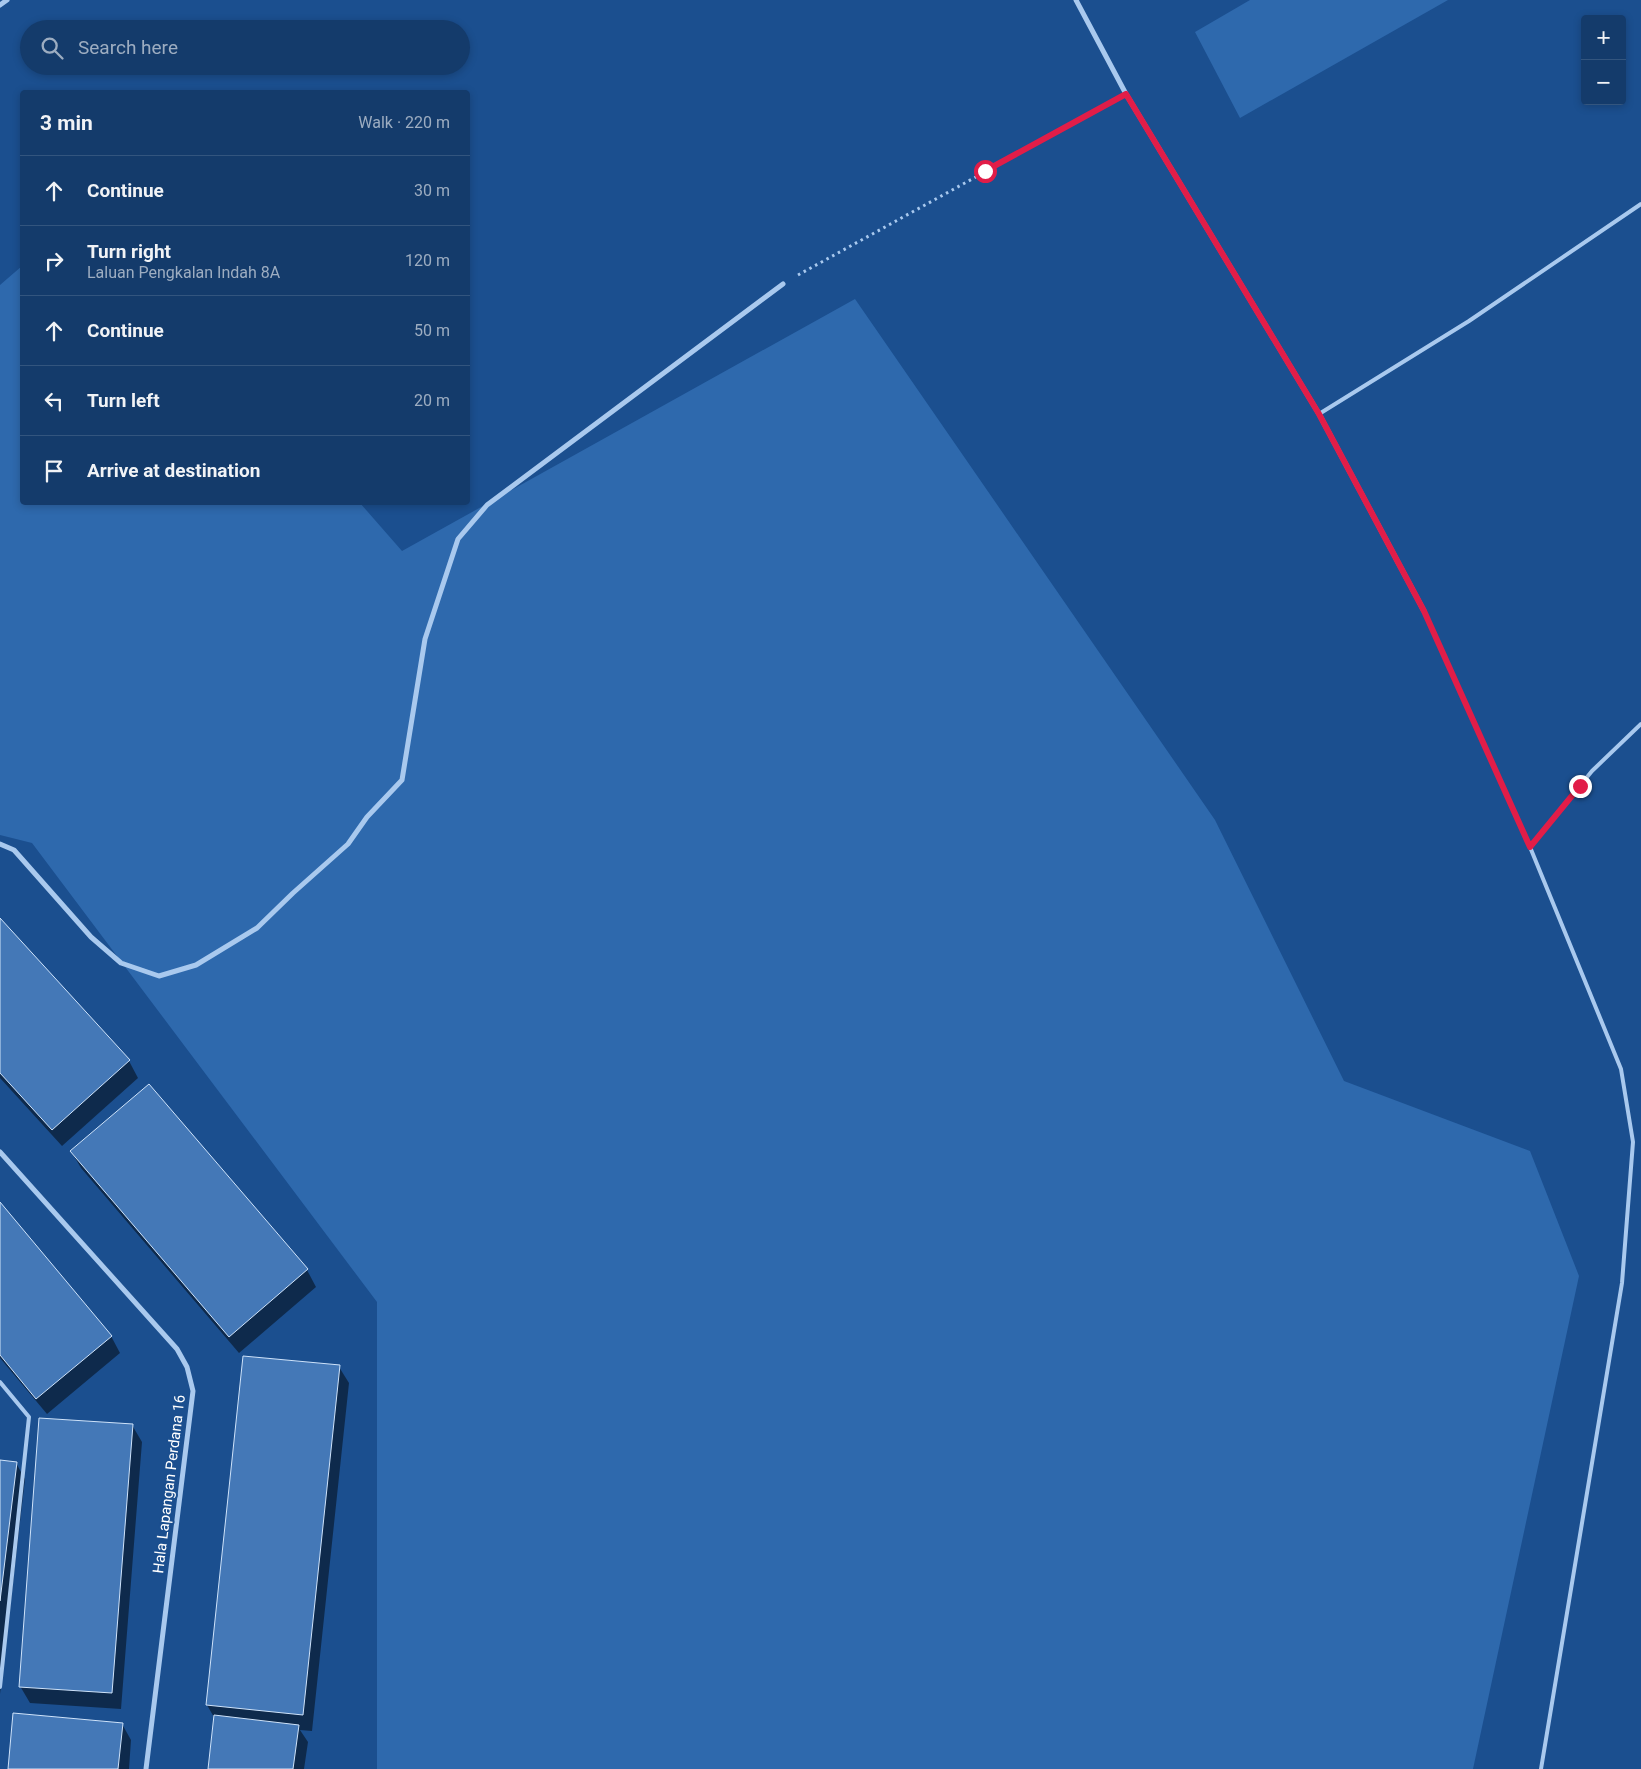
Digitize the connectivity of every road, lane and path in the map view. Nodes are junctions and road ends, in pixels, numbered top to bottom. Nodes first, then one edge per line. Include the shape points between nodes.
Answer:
1 (7, 0) edge
2 (1076, 0) edge
3 (0, 5) edge
4 (1126, 94) junction
5 (1641, 204) edge
6 (783, 284) joint
7 (1319, 414) junction
8 (1424, 611) joint
9 (1641, 724) edge
10 (0, 844) edge
11 (1530, 847) junction
12 (0, 1152) edge
13 (0, 1382) edge
14 (0, 1687) edge
15 (146, 1769) edge
16 (1541, 1769) edge

1 - 3 street
2 - 4 street
4 - 6 path
4 - 7 street
5 - 7 lane via 1469,321
6 - 10 street via 487,505 458,539 425,639 402,780 348,844 257,928 196,965 159,976 121,963 91,937 14,850
7 - 8 street
8 - 11 lane
9 - 11 lane via 1592,771
11 - 16 lane via 1621,1069 1633,1142 1622,1283
12 - 15 street, Hala Lapangan Perdana 16 via 177,1348 187,1367 193,1391
13 - 14 lane via 29,1417

